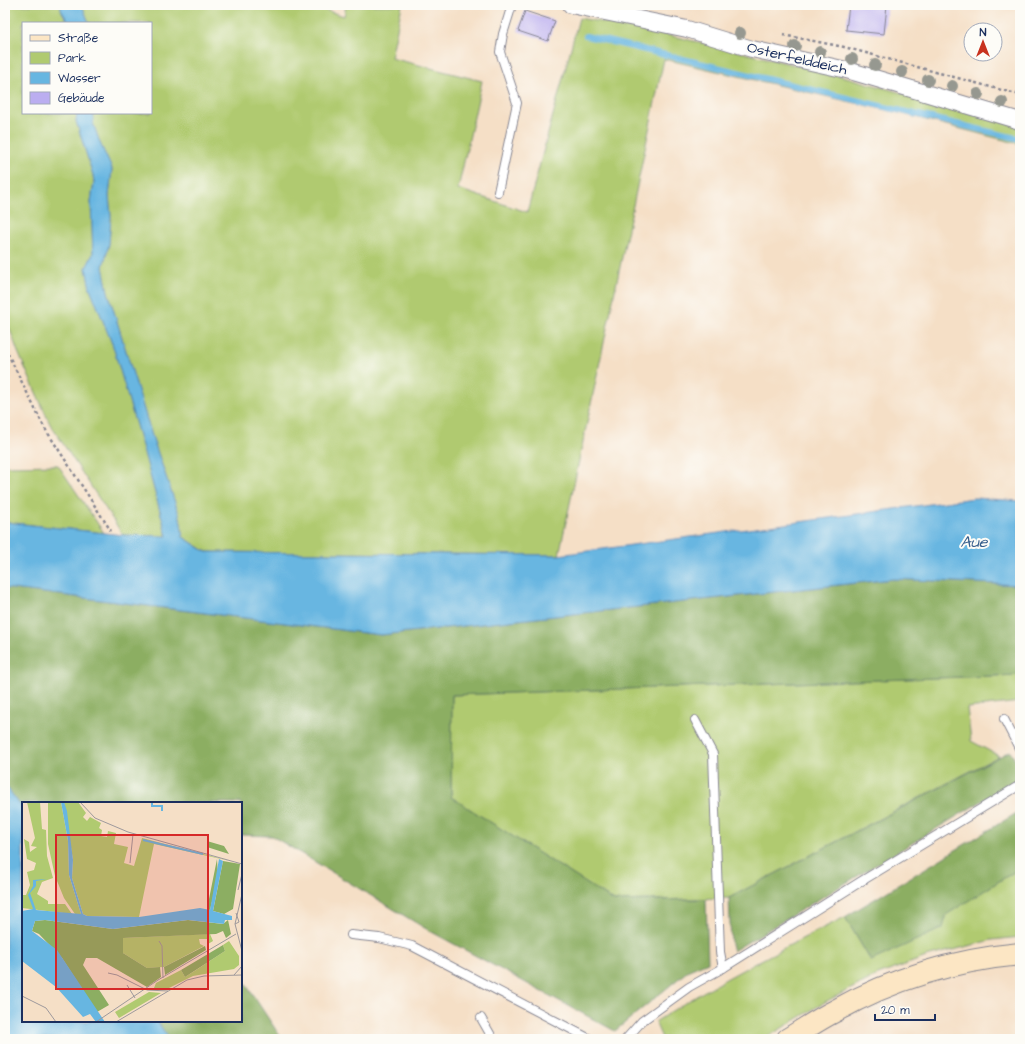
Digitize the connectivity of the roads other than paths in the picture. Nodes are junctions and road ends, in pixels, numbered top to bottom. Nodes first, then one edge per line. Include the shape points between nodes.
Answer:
1 (512, 5) edge
2 (571, 5) edge
3 (1020, 121) edge
4 (498, 192) dead end
5 (1004, 719) dead end
6 (695, 720) dead end
7 (1020, 750) edge
8 (1020, 785) edge
9 (351, 935) dead end
10 (1020, 954) edge
11 (723, 968) junction
12 (481, 1018) dead end
13 (493, 1039) edge
14 (590, 1039) edge
15 (626, 1039) edge
16 (788, 1039) edge

1 - 4 lane via 500,52 517,103
2 - 3 street, Osterfelddeich via 687,29 752,49 847,70
5 - 7 lane
6 - 11 lane via 713,754 720,952
8 - 11 lane
9 - 14 lane via 379,938 412,946
10 - 16 main road via 945,966 916,975 834,1011
11 - 15 lane via 683,991 642,1022
12 - 13 lane

